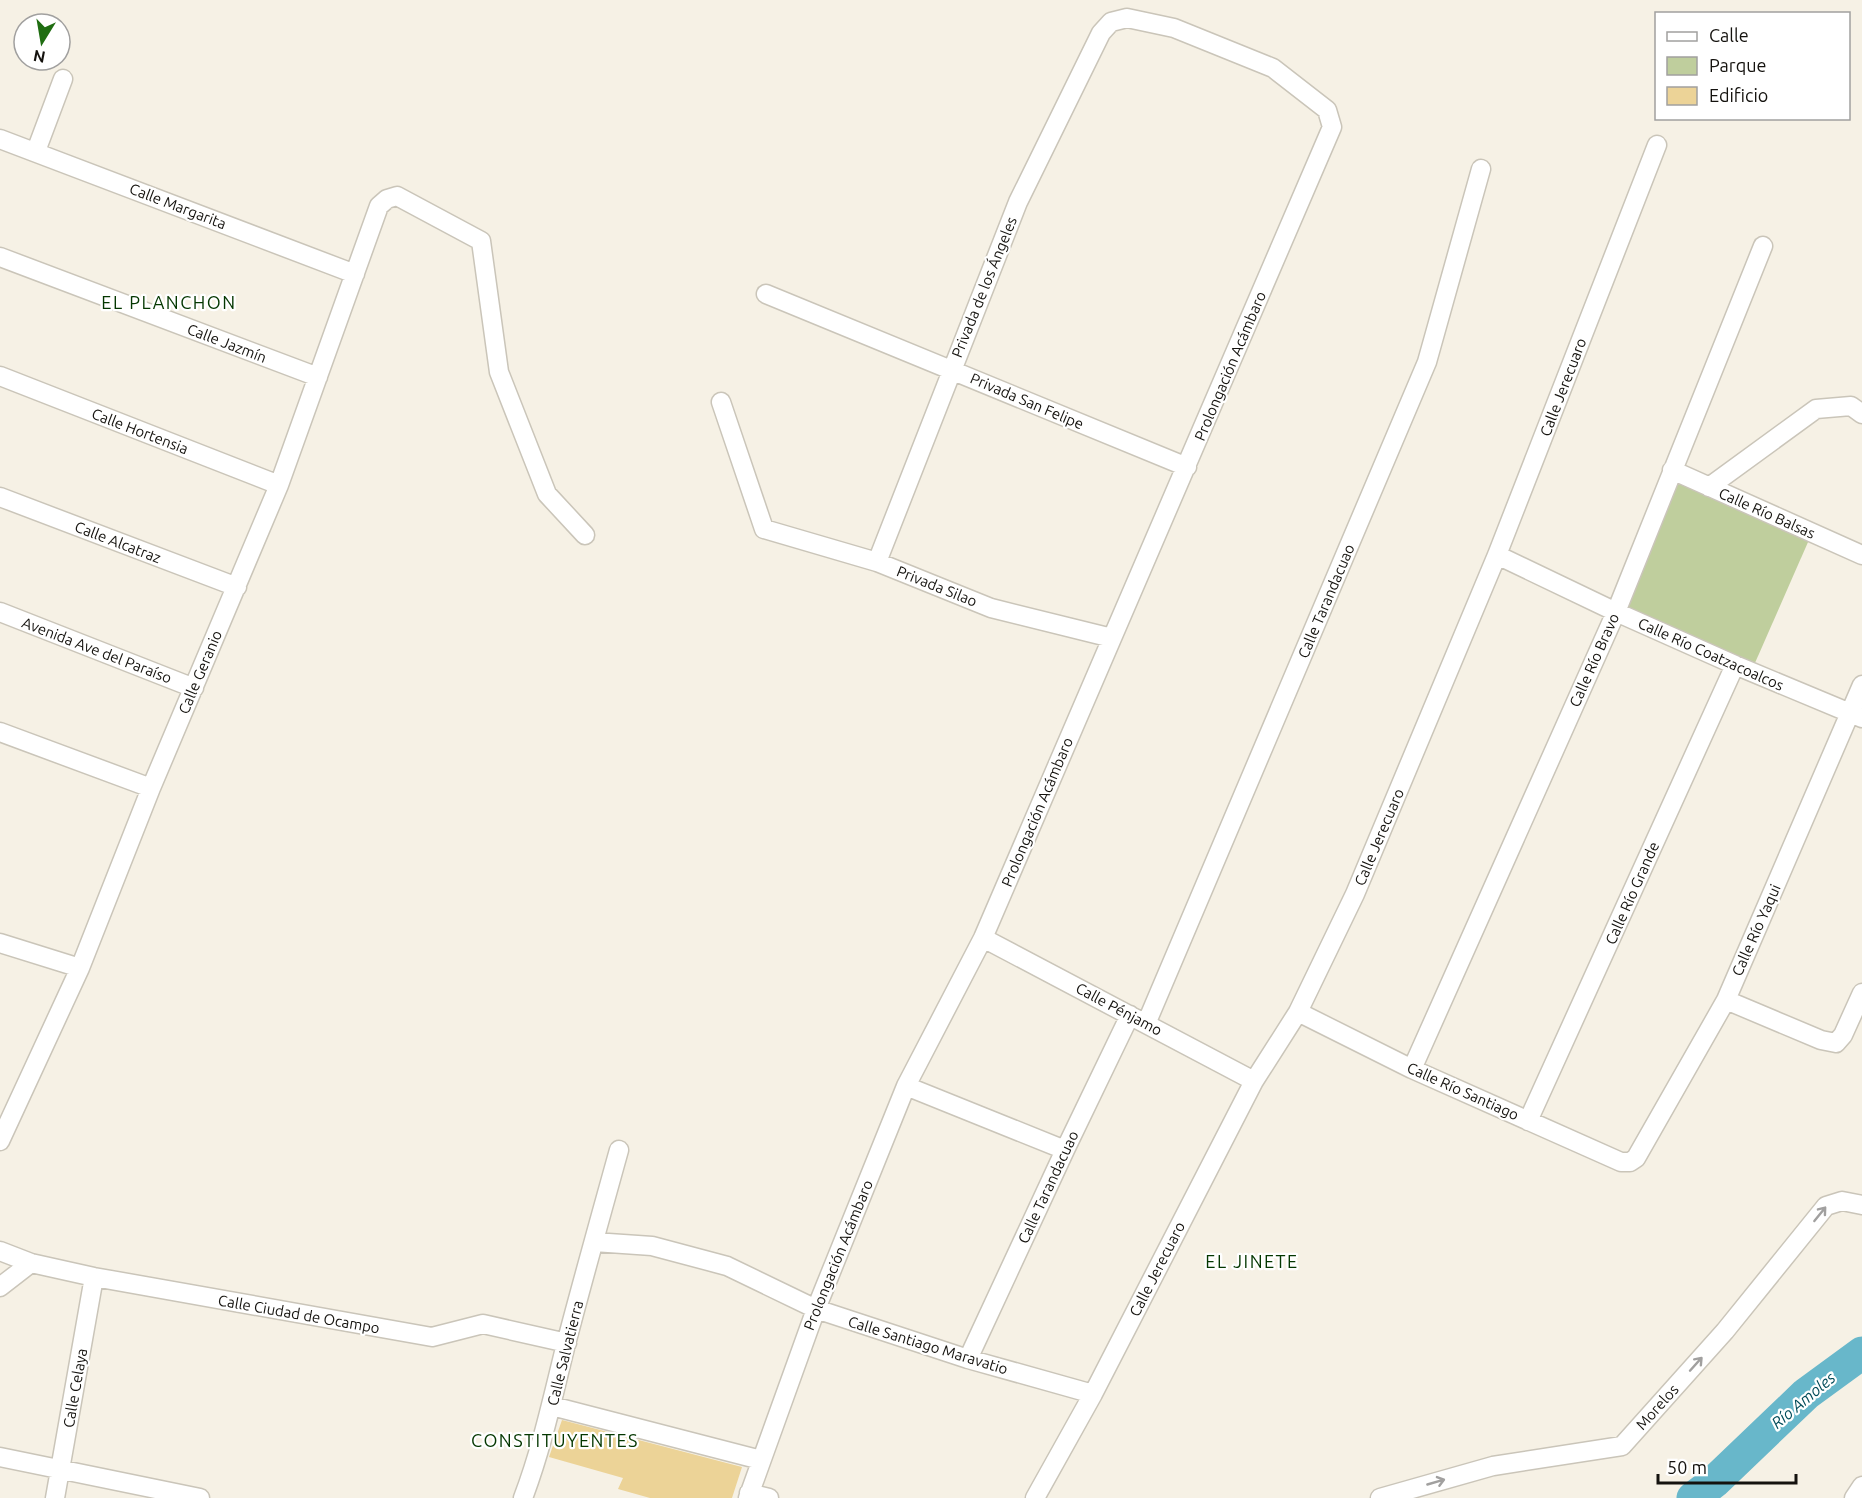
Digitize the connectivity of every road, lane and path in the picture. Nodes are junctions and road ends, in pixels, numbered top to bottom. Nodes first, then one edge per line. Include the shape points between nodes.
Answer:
1 (1111, 22) joint
2 (63, 79) dead end
3 (0, 139) edge
4 (1657, 145) dead end
5 (36, 151) junction
6 (1481, 169) dead end
7 (1763, 246) dead end
8 (0, 257) edge
9 (356, 274) junction
10 (766, 294) dead end
11 (952, 370) junction
12 (0, 376) edge
13 (318, 377) junction
14 (720, 402) dead end
15 (1862, 414) edge
16 (1187, 467) junction
17 (1672, 470) junction
18 (279, 485) junction
19 (1709, 487) junction
20 (0, 497) edge
21 (585, 536) dead end
22 (1497, 555) junction
23 (1862, 555) edge
24 (878, 562) junction
25 (237, 587) junction
26 (0, 612) edge
27 (1616, 612) junction
28 (1112, 638) junction
29 (1735, 665) junction
30 (1862, 686) edge
31 (194, 688) junction
32 (1856, 716) edge
33 (0, 732) edge
34 (151, 788) junction
35 (983, 938) junction
36 (0, 943) edge
37 (80, 968) junction
38 (1862, 993) edge
39 (1725, 1000) junction
40 (1298, 1012) junction
41 (1130, 1015) junction
42 (1146, 1024) junction
43 (1412, 1069) junction
44 (1254, 1081) junction
45 (906, 1086) junction
46 (8, 1101) edge
47 (1528, 1121) junction
48 (0, 1141) edge
49 (619, 1150) dead end
50 (1065, 1150) junction
51 (1630, 1162) joint
52 (1862, 1205) edge
53 (594, 1242) junction
54 (0, 1251) edge
55 (31, 1263) junction
56 (94, 1277) junction
57 (0, 1287) edge
58 (816, 1310) junction
59 (567, 1343) junction
60 (969, 1359) junction
61 (1092, 1394) junction
62 (552, 1406) junction
63 (0, 1457) edge
64 (761, 1460) junction
65 (61, 1469) junction
66 (1862, 1486) edge
67 (749, 1496) edge
68 (56, 1498) edge
69 (200, 1498) edge
70 (523, 1498) edge
71 (769, 1498) edge
72 (1035, 1498) edge
73 (1380, 1498) edge
74 (1854, 1498) edge

1 - 11 street, Privada de los Ángeles via 1101,33 1018,202
1 - 16 street, Prolongación Acámbaro via 1127,18 1174,28 1273,68 1327,110 1332,127
2 - 5 street
3 - 5 street, Calle Margarita
4 - 22 street, Calle Jerecuaro
5 - 9 street, Calle Margarita
6 - 42 street, Calle Tarandacuao via 1427,362
7 - 17 street, Calle Río Bravo
8 - 13 street, Calle Jazmín
9 - 13 street, Calle Geranio
9 - 21 street, Calle Geranio via 379,206 387,198 397,196 481,241 499,372 546,494
10 - 11 street, Privada San Felipe
11 - 16 street, Privada San Felipe
11 - 24 street, Privada de los Ángeles
12 - 18 street, Calle Hortensia
13 - 18 street, Calle Geranio
14 - 24 street, Privada Silao via 764,529
15 - 19 street via 1851,406 1816,409
16 - 28 street, Prolongación Acámbaro
17 - 19 street, Calle Río Balsas
17 - 27 street, Calle Río Bravo
18 - 25 street, Calle Geranio
19 - 23 street, Calle Río Balsas
20 - 25 street, Calle Alcatraz
22 - 27 street, Calle Río Coatzacoalcos
22 - 40 street, Calle Jerecuaro via 1355,894
24 - 28 street, Privada Silao via 991,608
25 - 31 street, Calle Geranio
26 - 31 street, Avenida Ave del Paraíso
27 - 29 street, Calle Río Coatzacoalcos
27 - 43 street, Calle Río Bravo
28 - 35 street, Prolongación Acámbaro
29 - 32 street, Calle Río Coatzacoalcos
29 - 47 street, Calle Río Grande
30 - 32 street, Calle Río Yaqui
31 - 34 street, Calle Geranio
32 - 39 street, Calle Río Yaqui
33 - 34 street
34 - 37 street, Calle Geranio
35 - 41 street, Calle Pénjamo
35 - 45 street, Prolongación Acámbaro
36 - 37 street
37 - 46 street, Calle Geranio
38 - 39 street via 1844,1035 1836,1043
39 - 51 street, Calle Río Yaqui via 1636,1158
40 - 43 street, Calle Río Santiago
40 - 44 street, Calle Jerecuaro
41 - 42 street, Calle Pénjamo
41 - 50 street, Calle Tarandacuao
42 - 44 street, Calle Pénjamo
43 - 47 street, Calle Río Santiago
44 - 61 street, Calle Jerecuaro
45 - 50 street
45 - 58 street, Prolongación Acámbaro
46 - 48 street, Calle Geranio
47 - 51 street, Calle Río Santiago via 1621,1162
49 - 53 street, Calle Salvatierra
50 - 60 street, Calle Tarandacuao
73 -> 52 street, Morelos via 1493,1466 1622,1446 1725,1331 1826,1206 1842,1201
53 - 58 street, Calle Santiago Maravatio via 652,1246 727,1266
53 - 59 street, Calle Salvatierra
54 - 55 street, Calle Ciudad de Ocampo
55 - 56 street, Calle Ciudad de Ocampo
55 - 57 street
56 - 59 street, Calle Ciudad de Ocampo via 432,1337 483,1324
56 - 65 street, Calle Celaya
58 - 60 street, Calle Santiago Maravatio
58 - 64 street, Prolongación Acámbaro
59 - 62 street, Calle Salvatierra
60 - 61 street, Calle Santiago Maravatio
61 - 72 street, Calle Jerecuaro
62 - 64 street
62 - 70 street, Calle Salvatierra
63 - 65 street
64 - 67 street, Prolongación Acámbaro
65 - 68 street, Calle Celaya
65 - 69 street
66 - 74 street
67 - 71 street

